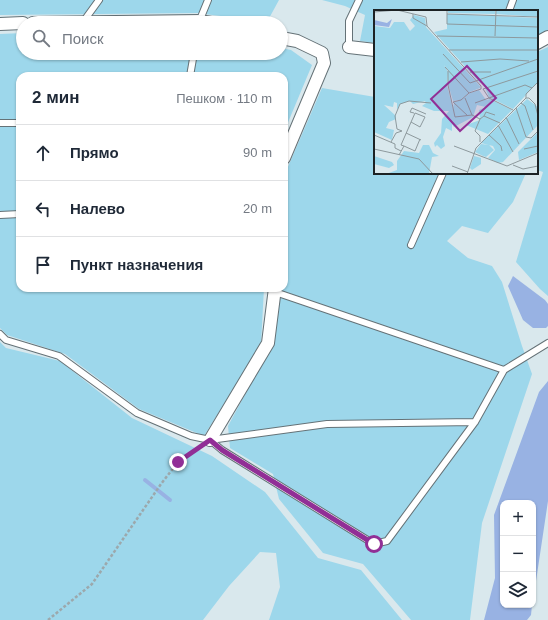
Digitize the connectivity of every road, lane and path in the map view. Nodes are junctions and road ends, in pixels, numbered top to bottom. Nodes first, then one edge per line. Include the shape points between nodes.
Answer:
1 (99, 0) edge
2 (208, 0) edge
3 (359, 0) edge
4 (513, 0) edge
5 (509, 10) edge
6 (87, 16) edge
7 (204, 16) edge
8 (16, 23) edge
9 (0, 24) edge
10 (548, 38) edge
11 (288, 39) edge
12 (538, 43) edge
13 (349, 47) joint
14 (374, 50) edge
15 (193, 60) edge
16 (191, 72) edge
17 (0, 123) edge
18 (16, 123) edge
19 (288, 148) edge
20 (443, 174) edge
21 (16, 214) edge
22 (0, 215) edge
23 (411, 245) dead end
24 (275, 292) edge
25 (281, 292) edge
26 (0, 334) edge
27 (548, 343) edge
28 (504, 370) junction
29 (476, 422) junction
30 (210, 440) junction
31 (48, 620) edge

1 - 6 lane
2 - 7 lane
3 - 13 lane via 349,21
4 - 5 lane
8 - 9 street
10 - 12 street
11 - 19 street via 322,53 324,63
13 - 14 street
15 - 16 lane
17 - 18 lane
20 - 23 lane
21 - 22 lane
24 - 30 street via 268,343
25 - 28 lane
26 - 30 lane via 6,340 59,356 137,413 191,436
27 - 28 lane
28 - 29 lane
29 - 30 lane via 327,424
29 - 30 lane via 387,540 374,544 222,450
30 - 31 path via 178,462 92,584

